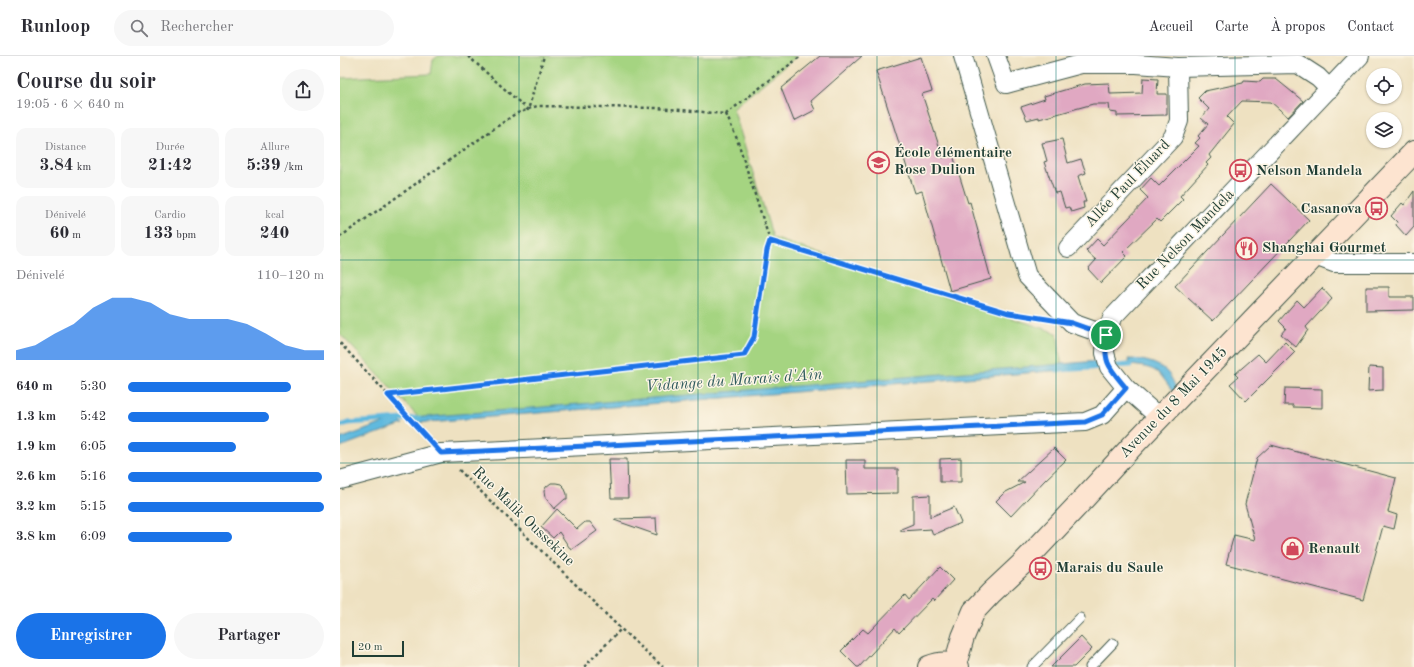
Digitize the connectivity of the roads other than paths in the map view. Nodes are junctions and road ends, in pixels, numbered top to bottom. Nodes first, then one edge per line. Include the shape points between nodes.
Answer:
1 (964, 56) edge
2 (996, 56) edge
3 (1360, 56) edge
4 (1178, 67) junction
5 (1330, 89) junction
6 (1414, 152) edge
7 (1068, 248) dead end
8 (1315, 256) junction
9 (1414, 263) edge
10 (1106, 335) junction
11 (1126, 388) junction
12 (1160, 418) junction
13 (340, 480) edge
14 (1080, 618) dead end
15 (1113, 643) dead end
16 (957, 666) edge
17 (929, 667) edge
18 (1032, 667) edge
19 (1090, 667) edge

1 - 10 street via 1027,276 1072,323
2 - 4 street via 1006,84 1081,64
3 - 5 street, Rue Nelson Mandela
4 - 5 street via 1298,64 1318,77
4 - 7 street, Allée Paul Éluard via 1180,121 1173,137
5 - 10 street, Rue Nelson Mandela via 1112,318
6 - 8 main road, Avenue du 8 Mai 1945
8 - 9 street via 1334,263
8 - 12 main road, Avenue du 8 Mai 1945
10 - 11 street, Rue Nelson Mandela via 1105,353 1108,367
11 - 12 street, Rue Nelson Mandela
11 - 13 street via 1102,415 1085,422 441,453
12 - 16 main road, Avenue du 8 Mai 1945 via 1028,558 974,611 963,637
14 - 18 lane
15 - 19 lane
16 - 17 main road via 946,663

